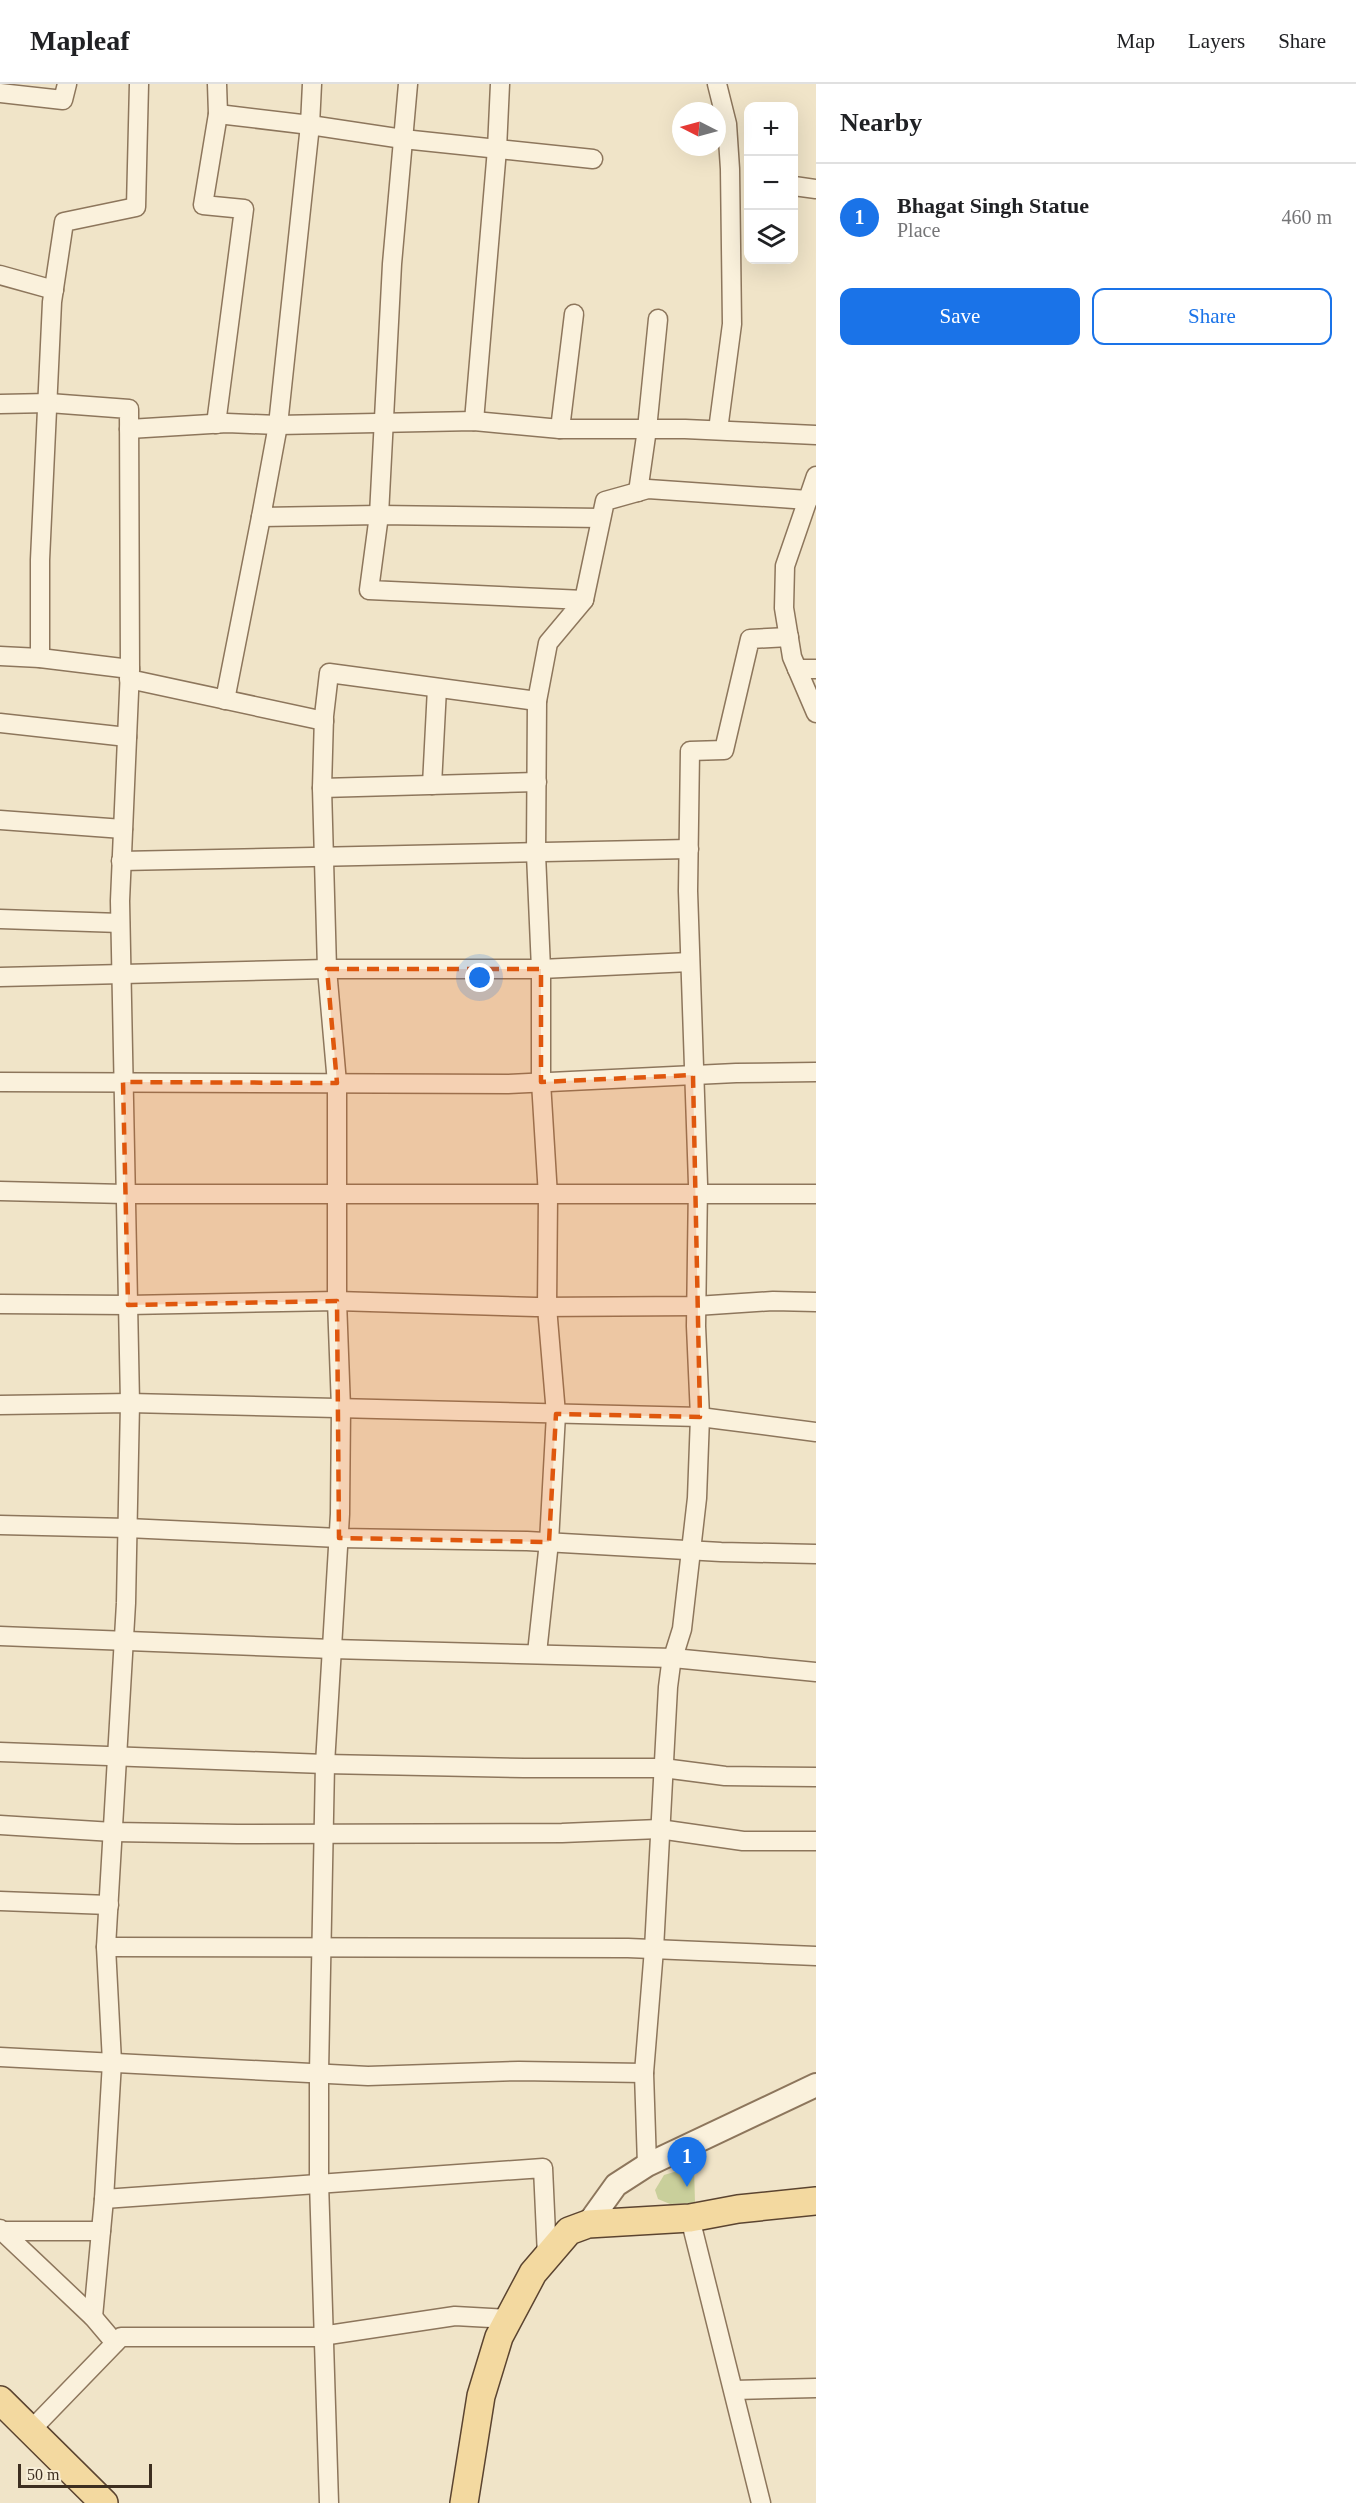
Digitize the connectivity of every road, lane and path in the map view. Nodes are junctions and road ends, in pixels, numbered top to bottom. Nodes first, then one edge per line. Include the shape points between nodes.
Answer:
1 (1, 84) edge
2 (67, 84) edge
3 (139, 84) edge
4 (217, 84) edge
5 (312, 84) edge
6 (408, 84) edge
7 (500, 84) edge
8 (717, 84) edge
9 (0, 89) edge
10 (0, 93) edge
11 (218, 114) junction
12 (310, 125) junction
13 (404, 139) junction
14 (497, 149) junction
15 (592, 159) dead end
16 (739, 179) edge
17 (798, 187) edge
18 (816, 189) edge
19 (0, 275) edge
20 (54, 290) junction
21 (574, 314) dead end
22 (658, 319) dead end
23 (49, 403) junction
24 (0, 404) edge
25 (474, 420) junction
26 (385, 423) junction
27 (216, 424) junction
28 (278, 425) junction
29 (129, 429) junction
30 (560, 429) junction
31 (647, 429) junction
32 (718, 430) junction
33 (816, 435) edge
34 (816, 476) edge
35 (638, 492) junction
36 (808, 500) junction
37 (379, 515) junction
38 (261, 517) junction
39 (602, 518) junction
40 (584, 600) junction
41 (789, 637) junction
42 (0, 656) edge
43 (40, 658) junction
44 (797, 669) junction
45 (816, 669) edge
46 (130, 674) junction
47 (437, 688) junction
48 (225, 700) junction
49 (537, 700) junction
50 (816, 713) edge
51 (324, 721) junction
52 (0, 723) edge
53 (127, 737) junction
54 (537, 782) junction
55 (432, 785) junction
56 (322, 788) junction
57 (0, 820) edge
58 (123, 829) junction
59 (689, 849) junction
60 (536, 854) junction
61 (324, 857) junction
62 (122, 861) junction
63 (0, 919) edge
64 (120, 923) junction
65 (690, 962) junction
66 (327, 969) junction
67 (541, 969) junction
68 (121, 975) junction
69 (0, 976) edge
70 (816, 1072) edge
71 (693, 1075) junction
72 (0, 1082) edge
73 (123, 1082) junction
74 (541, 1082) junction
75 (337, 1083) junction
76 (0, 1191) edge
77 (125, 1194) junction
78 (336, 1194) junction
79 (816, 1194) edge
80 (548, 1196) junction
81 (698, 1196) junction
82 (337, 1300) junction
83 (816, 1302) edge
84 (0, 1305) edge
85 (128, 1305) junction
86 (696, 1306) junction
87 (547, 1307) junction
88 (130, 1402) junction
89 (0, 1406) edge
90 (341, 1408) junction
91 (555, 1414) junction
92 (700, 1417) junction
93 (816, 1432) edge
94 (0, 1526) edge
95 (127, 1528) junction
96 (339, 1538) junction
97 (549, 1542) junction
98 (692, 1549) junction
99 (816, 1554) edge
100 (0, 1636) edge
101 (123, 1640) junction
102 (332, 1649) junction
103 (537, 1653) junction
104 (673, 1658) junction
105 (816, 1672) edge
106 (0, 1752) edge
107 (117, 1756) junction
108 (326, 1764) junction
109 (663, 1768) junction
110 (816, 1778) edge
111 (0, 1824) edge
112 (659, 1829) junction
113 (113, 1832) junction
114 (324, 1834) junction
115 (816, 1841) edge
116 (0, 1901) edge
117 (109, 1905) junction
118 (322, 1946) junction
119 (106, 1947) junction
120 (654, 1949) junction
121 (816, 1956) edge
122 (0, 2057) edge
123 (112, 2062) junction
124 (319, 2072) junction
125 (644, 2073) junction
126 (816, 2085) edge
127 (647, 2165) junction
128 (319, 2182) junction
129 (104, 2199) junction
130 (816, 2201) edge
131 (690, 2218) junction
132 (588, 2224) junction
133 (1, 2230) edge
134 (101, 2231) junction
135 (547, 2256) junction
136 (93, 2317) junction
137 (509, 2319) junction
138 (324, 2336) junction
139 (115, 2343) junction
140 (816, 2388) edge
141 (734, 2390) junction
142 (0, 2400) edge
143 (31, 2430) junction
144 (104, 2503) edge
145 (329, 2503) edge
146 (464, 2503) edge
147 (760, 2503) edge

1 - 9 street
2 - 10 street via 63,100
3 - 20 street via 136,207 64,222
4 - 11 street
5 - 12 street
6 - 13 street
7 - 14 street
8 - 16 street
11 - 12 street
11 - 27 street via 203,205 244,209
12 - 13 street
12 - 28 street
13 - 14 street
13 - 26 street via 392,264
14 - 15 street
14 - 25 street
16 - 32 street via 732,324
17 - 18 street
19 - 20 street
20 - 23 street
21 - 30 street
22 - 31 street
23 - 24 street
23 - 29 street via 129,409
23 - 43 street via 40,560
25 - 26 street
25 - 30 street
26 - 28 street
26 - 37 street
27 - 28 street
27 - 29 street
28 - 38 street
29 - 46 street
30 - 31 street
31 - 32 street
31 - 35 street
32 - 33 street
34 - 36 street
35 - 36 street via 648,489
35 - 39 street via 605,501
36 - 41 street via 785,566 784,608
37 - 38 street
37 - 39 street
37 - 40 street via 369,590
38 - 48 street
39 - 40 street
40 - 49 street via 548,643
41 - 44 street
41 - 59 street via 750,639 724,750 690,751
42 - 43 street
43 - 46 street
44 - 45 street
44 - 50 street
46 - 48 street
46 - 53 street
47 - 49 street
47 - 51 street via 329,673
47 - 55 street
48 - 51 street
49 - 54 street
51 - 56 street
52 - 53 street
53 - 58 street
54 - 55 street
54 - 60 street
55 - 56 street
56 - 61 street
57 - 58 street
58 - 62 street
59 - 60 street
59 - 65 street
60 - 61 street
60 - 67 street
61 - 62 street
61 - 66 street
62 - 64 street
63 - 64 street
64 - 68 street
65 - 67 street
65 - 71 street
66 - 67 street
66 - 68 street
66 - 75 street
67 - 74 street
68 - 69 street
68 - 73 street
70 - 71 street
71 - 74 street
71 - 81 street
72 - 73 street
73 - 75 street
73 - 77 street
74 - 75 street
74 - 80 street
75 - 78 street
76 - 77 street
77 - 78 street
77 - 85 street
78 - 80 street
78 - 82 street
79 - 81 street
80 - 81 street
80 - 87 street
81 - 86 street
82 - 85 street
82 - 87 street
82 - 90 street
83 - 86 street
84 - 85 street
85 - 88 street
86 - 87 street
86 - 92 street
87 - 91 street
88 - 89 street
88 - 90 street
88 - 95 street
90 - 91 street
90 - 96 street
91 - 92 street
91 - 97 street
92 - 93 street
92 - 98 street
94 - 95 street
95 - 96 street
95 - 101 street
96 - 97 street
96 - 102 street
97 - 98 street
97 - 103 street
98 - 99 street
98 - 104 street via 682,1629
100 - 101 street
101 - 102 street
101 - 107 street
102 - 103 street
102 - 108 street
103 - 104 street
104 - 105 street
104 - 109 street
106 - 107 street
107 - 108 street
107 - 113 street
108 - 109 street
108 - 114 street
109 - 110 street via 725,1776
109 - 112 street
111 - 113 street
112 - 114 street
112 - 115 street via 743,1841
112 - 120 street
113 - 114 street
113 - 117 street
114 - 118 street
116 - 117 street
117 - 119 street
118 - 119 street
118 - 120 street
118 - 124 street
119 - 123 street
120 - 121 street
120 - 125 street
122 - 123 street
123 - 124 street
123 - 129 street
124 - 125 street via 369,2076 519,2071
124 - 128 street
125 - 127 street
126 - 127 street
127 - 132 street via 616,2185
128 - 129 street
128 - 135 street via 543,2168
128 - 138 street
129 - 134 street
130 - 131 main road
131 - 132 main road
131 - 141 street
132 - 135 main road via 569,2230
133 - 134 street
133 - 136 street
134 - 136 street
135 - 137 main road via 533,2273
136 - 139 street
137 - 138 street via 454,2316
137 - 146 main road via 499,2337 481,2396
138 - 139 street via 121,2337
138 - 145 street
139 - 143 street
140 - 141 street
141 - 147 street
142 - 143 main road
143 - 144 main road

